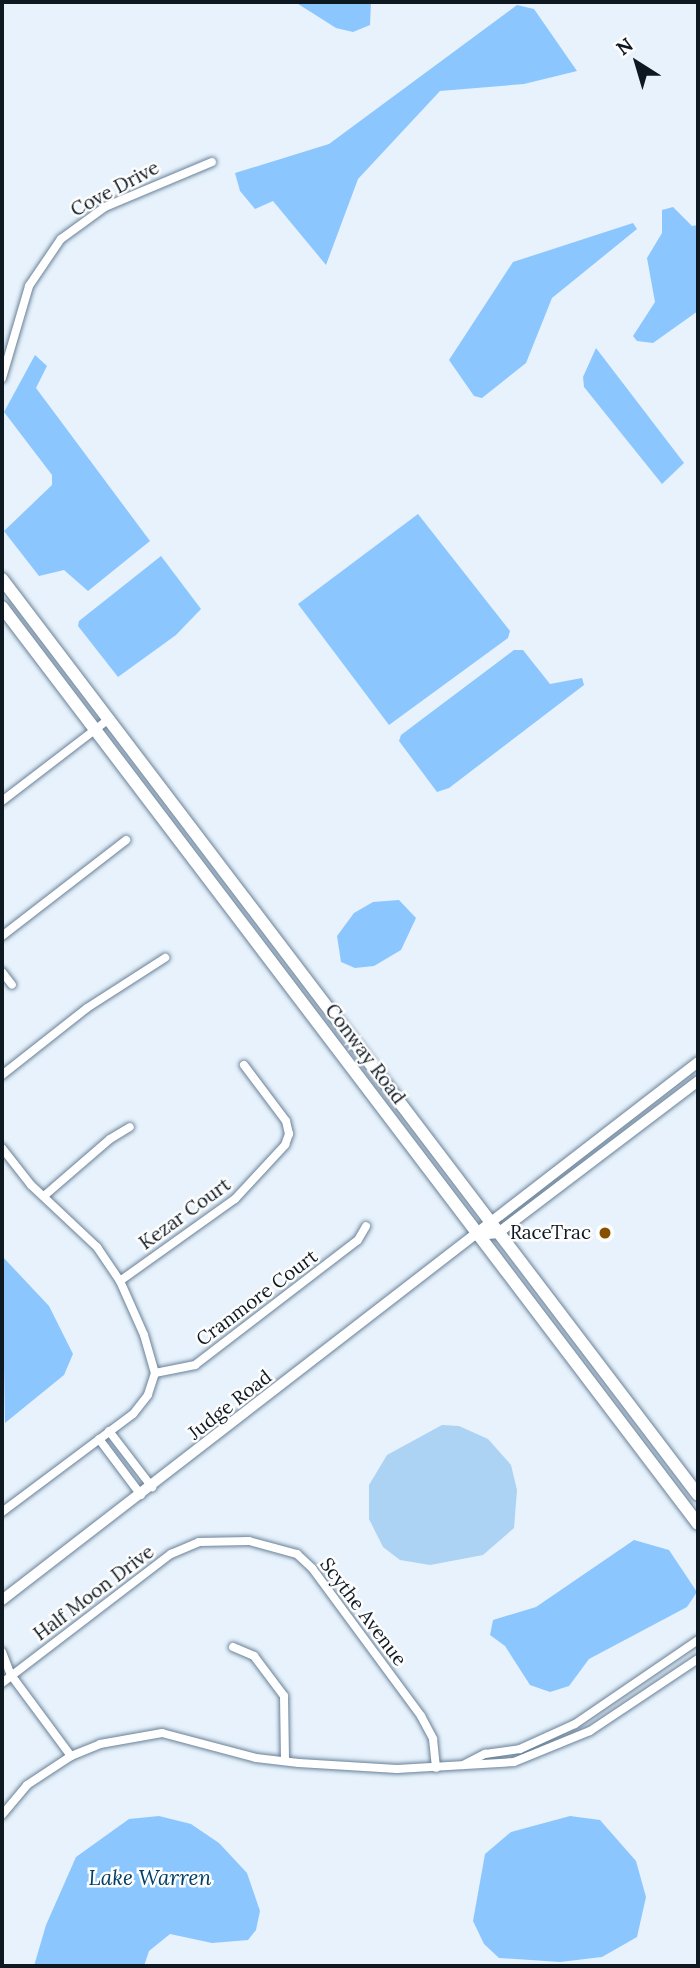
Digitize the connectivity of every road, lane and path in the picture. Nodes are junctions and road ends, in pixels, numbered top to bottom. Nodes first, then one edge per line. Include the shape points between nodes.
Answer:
1 (212, 162) dead end
2 (2, 378) edge
3 (2, 579) edge
4 (2, 607) edge
5 (109, 719) junction
6 (95, 730) junction
7 (2, 802) edge
8 (126, 839) dead end
9 (243, 926) junction
10 (2, 936) edge
11 (275, 940) junction
12 (165, 958) dead end
13 (2, 972) edge
14 (12, 985) dead end
15 (698, 1062) edge
16 (244, 1065) dead end
17 (2, 1075) edge
18 (698, 1081) edge
19 (130, 1127) dead end
20 (2, 1148) edge
21 (44, 1196) junction
22 (488, 1220) junction
23 (366, 1226) dead end
24 (498, 1233) junction
25 (478, 1235) junction
26 (120, 1280) junction
27 (155, 1373) junction
28 (599, 1394) junction
29 (632, 1409) junction
30 (109, 1431) junction
31 (99, 1439) junction
32 (127, 1455) junction
33 (117, 1463) junction
34 (152, 1487) junction
35 (141, 1494) junction
36 (698, 1495) edge
37 (2, 1512) edge
38 (698, 1524) edge
39 (171, 1554) joint
40 (2, 1600) edge
41 (698, 1640) edge
42 (233, 1647) dead end
43 (689, 1647) junction
44 (2, 1652) edge
45 (698, 1659) edge
46 (2, 1669) edge
47 (11, 1675) junction
48 (2, 1683) edge
49 (496, 1752) junction
50 (71, 1756) junction
51 (285, 1762) junction
52 (498, 1765) junction
53 (460, 1766) junction
54 (436, 1769) junction
55 (2, 1815) edge

1 - 2 street, Cove Drive via 105,207 61,239 29,286
3 - 5 main road, Conway Road
4 - 6 main road, Conway Road
5 - 6 street
5 - 11 main road, Conway Road
6 - 7 street
6 - 9 main road, Conway Road
8 - 10 street
9 - 11 main road
9 - 25 main road, Conway Road
11 - 22 main road, Conway Road
12 - 17 street via 87,1008
13 - 14 street
15 - 22 street, Judge Road
16 - 26 street, Kezar Court via 285,1121 289,1134 285,1145 235,1199
18 - 24 street
19 - 21 street
20 - 21 street
21 - 26 street via 97,1247
22 - 24 main road, Conway Road
22 - 25 street, Judge Road
23 - 27 street, Cranmore Court via 358,1240 195,1365
24 - 25 street
24 - 29 main road, Conway Road
25 - 28 main road, Conway Road
25 - 34 street, Judge Road
26 - 27 street
27 - 30 street via 148,1395
28 - 29 main road
28 - 38 main road, Conway Road
29 - 36 main road, Conway Road
30 - 31 street
30 - 32 street
31 - 33 street
31 - 37 street
32 - 33 street
32 - 34 street
33 - 35 street
34 - 35 street, Judge Road
35 - 40 street, Judge Road
39 - 47 street, Half Moon Drive
39 - 54 street, Scythe Avenue via 200,1542 230,1538 297,1554 421,1716 433,1739
41 - 43 street
42 - 51 street via 254,1656 284,1696
43 - 45 street
43 - 49 street via 575,1724 520,1749
44 - 47 street
45 - 52 street via 590,1731
46 - 47 street
47 - 48 street, Half Moon Drive
47 - 50 street
49 - 52 street
49 - 53 street
50 - 51 street via 100,1744 162,1733
50 - 55 street via 27,1785
51 - 54 street
52 - 53 street
53 - 54 street

